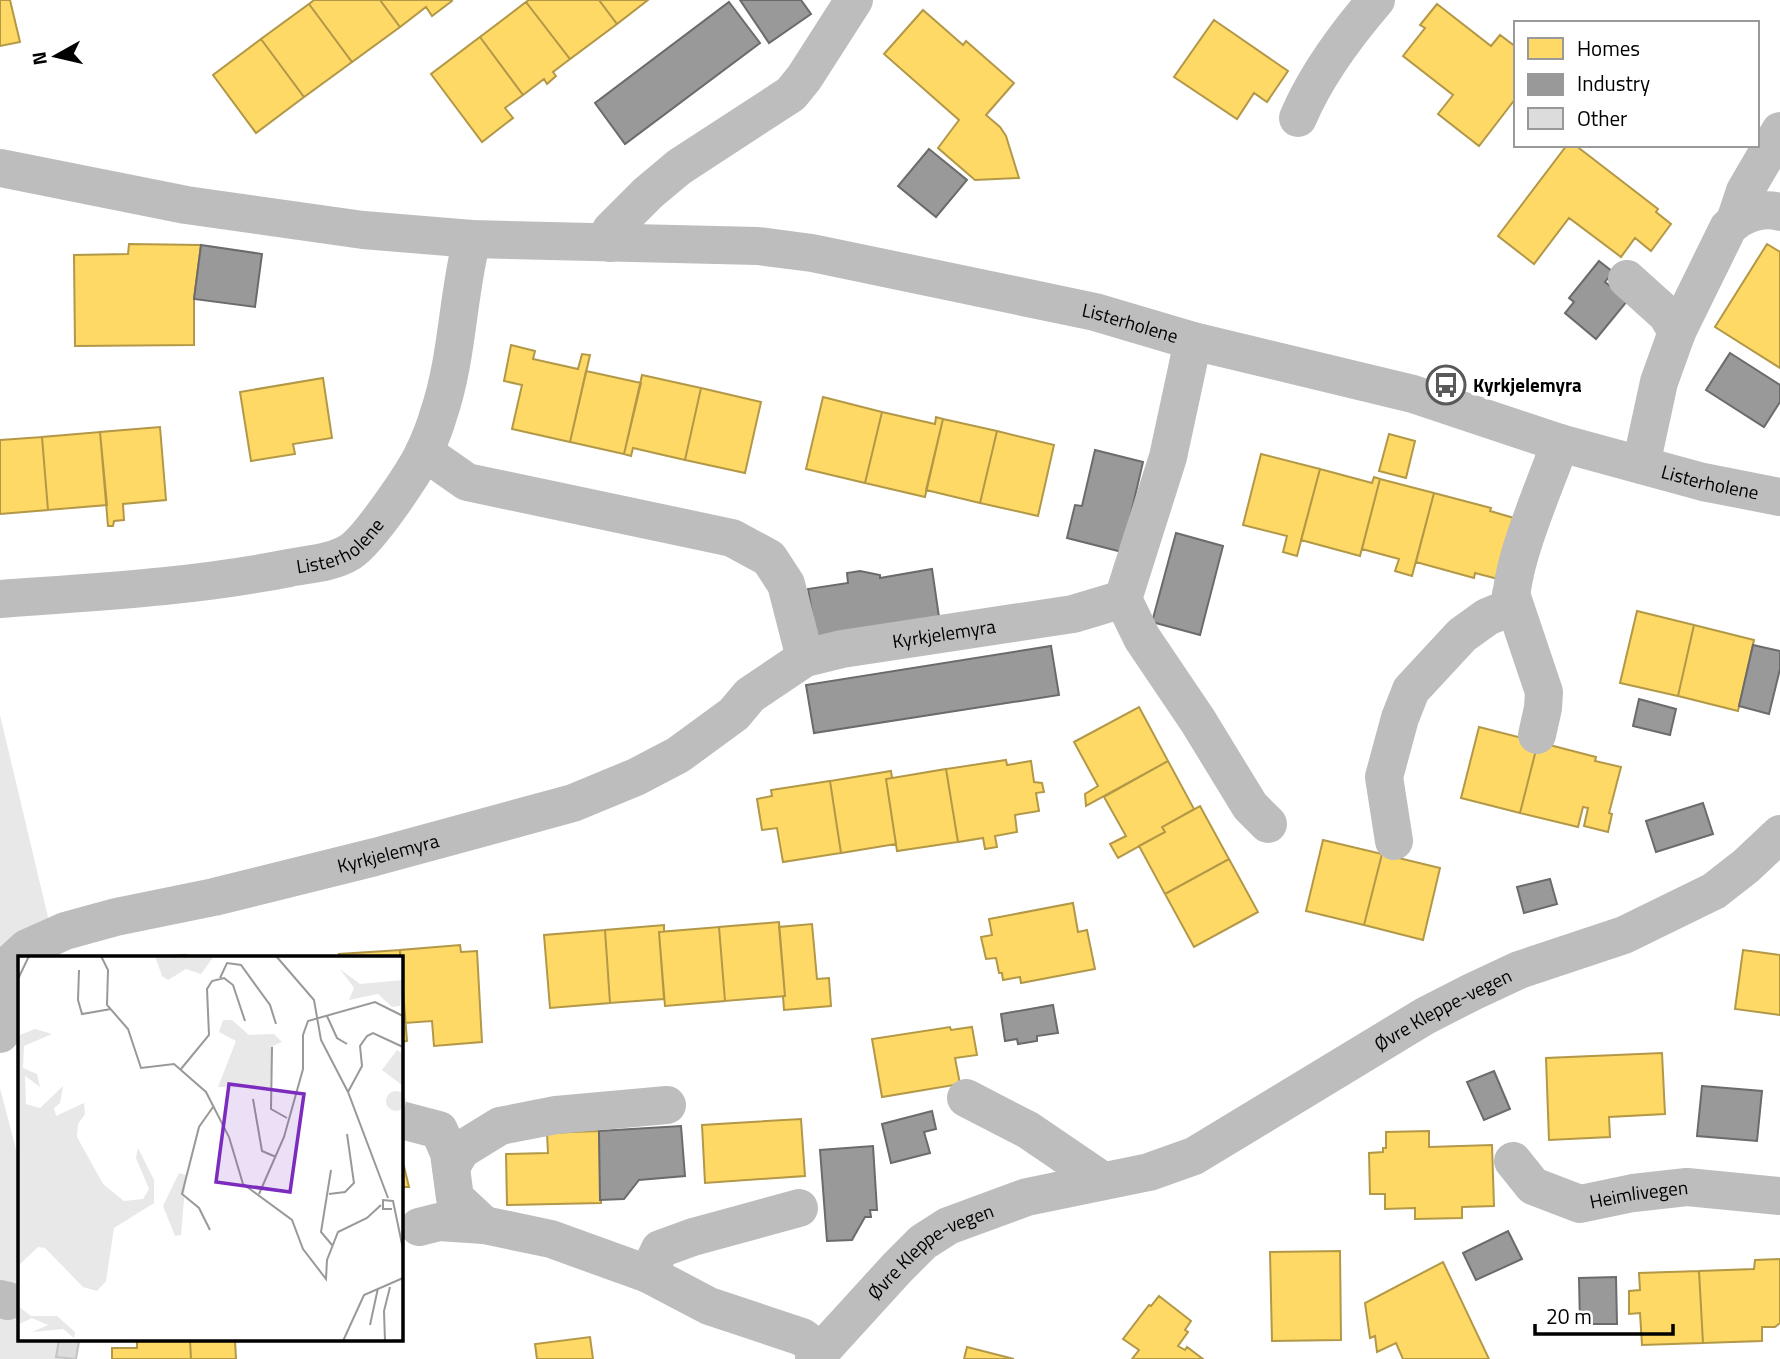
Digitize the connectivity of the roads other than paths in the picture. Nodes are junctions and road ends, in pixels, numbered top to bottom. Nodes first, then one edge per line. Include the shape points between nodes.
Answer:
1 (854, 0) edge
2 (1376, 0) edge
3 (1298, 118) dead end
4 (1780, 131) edge
5 (0, 168) edge
6 (1780, 212) edge
7 (1735, 221) junction
8 (472, 239) junction
9 (610, 243) junction
10 (1627, 279) dead end
11 (1677, 332) junction
12 (1193, 341) junction
13 (1560, 443) junction
14 (424, 452) junction
15 (1641, 465) junction
16 (1780, 497) edge
17 (1511, 594) junction
18 (0, 599) edge
19 (1123, 599) junction
20 (805, 658) junction
21 (1537, 735) dead end
22 (1268, 824) dead end
23 (1780, 834) edge
24 (1394, 841) dead end
25 (18, 956) edge
26 (18, 956) edge
27 (0, 1034) edge
28 (966, 1098) dead end
29 (667, 1105) dead end
30 (402, 1120) edge
31 (1513, 1161) dead end
32 (451, 1167) junction
33 (1103, 1181) junction
34 (1780, 1196) edge
35 (799, 1208) dead end
36 (484, 1225) junction
37 (419, 1227) dead end
38 (648, 1274) junction
39 (818, 1355) edge

1 - 9 street via 791,94 678,167 611,230
2 - 3 street via 1309,92
4 - 7 street, Listerholene via 1745,191
5 - 8 street, Listerholene via 186,205 363,230
6 - 7 street via 1756,211
7 - 11 street, Listerholene
8 - 9 street, Listerholene
8 - 14 street, Listerholene via 455,346 439,414
9 - 12 street, Listerholene via 758,246 812,253 1095,312
10 - 11 street via 1667,315
11 - 15 street, Listerholene via 1659,382
12 - 13 street, Listerholene via 1413,394
12 - 19 street via 1168,457
13 - 15 street, Listerholene
13 - 17 street
14 - 18 street, Listerholene via 371,533 338,559 249,576
14 - 20 street via 467,482 732,538 769,558 786,584
15 - 16 street, Listerholene
17 - 21 street via 1544,692
17 - 24 street via 1511,607 1462,635 1411,690 1384,777
19 - 20 street, Kyrkjelemyra via 1073,614
19 - 22 street via 1142,638 1250,806
20 - 25 street, Kyrkjelemyra via 750,695 733,714 678,755 573,803 375,858 65,931
23 - 33 street, Øvre Kleppe-vegen via 1724,882 1688,904 1624,935 1519,970 1472,992 1194,1156 1149,1172
26 - 27 street, Kyrkjelemyra
28 - 33 street via 1028,1130
29 - 32 street via 556,1115 500,1126 460,1150
30 - 32 street via 439,1130
31 - 34 street, Heimlivegen via 1532,1186 1580,1204 1686,1187
32 - 36 street via 455,1198
33 - 39 street, Øvre Kleppe-vegen via 1027,1197 948,1226 923,1242
35 - 38 street via 660,1249
36 - 37 street, Øvre Kleppe-vegen via 439,1222
36 - 38 street, Øvre Kleppe-vegen via 551,1239
38 - 39 street, Øvre Kleppe-vegen via 709,1306 802,1337

